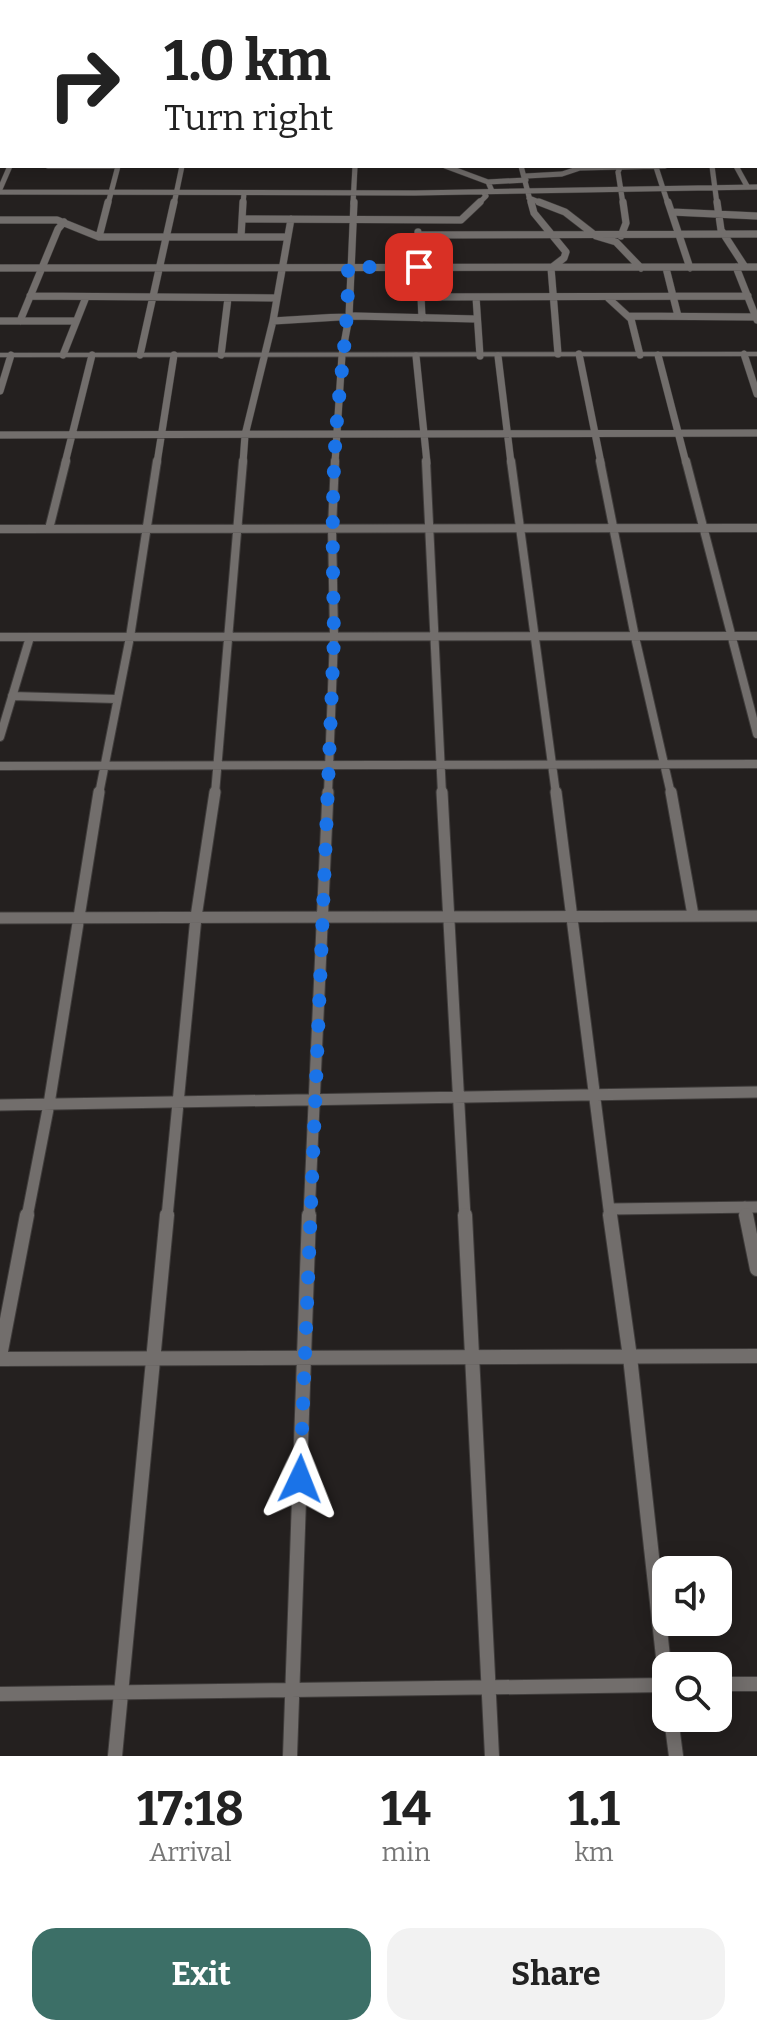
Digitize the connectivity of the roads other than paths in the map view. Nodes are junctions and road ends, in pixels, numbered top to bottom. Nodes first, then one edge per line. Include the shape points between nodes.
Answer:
1 (9, 168) edge
2 (118, 168) edge
3 (182, 168) edge
4 (355, 168) edge
5 (450, 168) edge
6 (522, 168) edge
7 (580, 168) edge
8 (620, 168) edge
9 (656, 168) edge
10 (713, 168) edge
11 (737, 168) edge
12 (526, 178) junction
13 (488, 182) junction
14 (662, 185) junction
15 (718, 186) junction
16 (747, 186) junction
17 (621, 187) junction
18 (757, 187) edge
19 (0, 191) edge
20 (488, 192) junction
21 (177, 193) junction
22 (244, 193) junction
23 (354, 193) junction
24 (112, 194) junction
25 (528, 195) junction
26 (672, 212) junction
27 (717, 215) junction
28 (757, 216) edge
29 (243, 219) junction
30 (291, 219) junction
31 (353, 219) junction
32 (0, 220) edge
33 (417, 220) junction
34 (64, 222) junction
35 (679, 234) junction
36 (723, 234) junction
37 (757, 234) edge
38 (418, 235) junction
39 (596, 236) junction
40 (621, 236) junction
41 (99, 237) junction
42 (166, 237) junction
43 (241, 237) junction
44 (286, 237) junction
45 (555, 237) junction
46 (160, 267) junction
47 (284, 267) junction
48 (348, 267) junction
49 (419, 267) junction
50 (736, 267) junction
51 (745, 267) junction
52 (757, 267) edge
53 (0, 268) edge
54 (44, 268) junction
55 (551, 268) junction
56 (641, 268) junction
57 (666, 268) junction
58 (690, 268) junction
59 (30, 296) junction
60 (748, 296) junction
61 (86, 297) junction
62 (421, 297) junction
63 (476, 297) junction
64 (551, 297) junction
65 (607, 297) junction
66 (673, 297) junction
67 (153, 298) junction
68 (228, 298) junction
69 (277, 298) junction
70 (628, 316) junction
71 (678, 316) junction
72 (349, 317) junction
73 (422, 318) junction
74 (757, 318) edge
75 (476, 319) junction
76 (0, 321) edge
77 (20, 321) junction
78 (76, 321) junction
79 (273, 321) junction
80 (558, 354) junction
81 (579, 354) junction
82 (744, 354) junction
83 (757, 354) edge
84 (0, 355) edge
85 (11, 355) junction
86 (63, 355) junction
87 (92, 355) junction
88 (140, 355) junction
89 (174, 355) junction
90 (221, 355) junction
91 (263, 355) junction
92 (342, 355) junction
93 (640, 355) junction
94 (658, 355) junction
95 (416, 356) junction
96 (480, 356) junction
97 (498, 356) junction
98 (0, 391) edge
99 (757, 394) edge
100 (595, 433) junction
101 (677, 433) junction
102 (757, 433) edge
103 (507, 434) junction
104 (0, 435) edge
105 (72, 435) junction
106 (160, 435) junction
107 (245, 435) junction
108 (336, 435) junction
109 (426, 435) junction
110 (237, 528) junction
111 (332, 528) junction
112 (432, 528) junction
113 (519, 528) junction
114 (614, 528) junction
115 (703, 528) junction
116 (757, 528) edge
117 (0, 529) edge
118 (49, 529) junction
119 (147, 529) junction
120 (731, 636) junction
121 (757, 636) edge
122 (0, 637) edge
123 (30, 637) junction
124 (130, 637) junction
125 (231, 637) junction
126 (334, 637) junction
127 (434, 637) junction
128 (537, 637) junction
129 (635, 637) junction
130 (12, 696) junction
131 (116, 699) junction
132 (757, 734) edge
133 (0, 737) edge
134 (666, 764) junction
135 (757, 764) edge
136 (219, 765) junction
137 (328, 765) junction
138 (441, 765) junction
139 (553, 765) junction
140 (0, 766) edge
141 (103, 766) junction
142 (693, 915) junction
143 (571, 916) junction
144 (757, 916) edge
145 (79, 917) junction
146 (196, 917) junction
147 (324, 917) junction
148 (451, 917) junction
149 (0, 918) edge
150 (757, 1092) edge
151 (593, 1095) junction
152 (460, 1097) junction
153 (313, 1100) junction
154 (178, 1102) junction
155 (49, 1104) junction
156 (0, 1105) edge
157 (751, 1207) edge
158 (611, 1209) junction
159 (757, 1269) edge
160 (757, 1356) edge
161 (474, 1357) junction
162 (630, 1357) junction
163 (0, 1358) edge
164 (304, 1358) junction
165 (154, 1359) junction
166 (662, 1652) edge
167 (652, 1684) edge
168 (732, 1684) edge
169 (757, 1684) edge
170 (489, 1687) junction
171 (292, 1690) junction
172 (121, 1692) junction
173 (0, 1694) edge
174 (673, 1732) edge
175 (115, 1756) edge
176 (290, 1756) edge
177 (492, 1756) edge
178 (676, 1756) edge

1 - 19 street
2 - 24 street
3 - 21 street
4 - 23 street
5 - 13 street
6 - 12 street
7 - 12 street
8 - 17 street
9 - 14 street
10 - 15 street
11 - 16 street
12 - 13 street
12 - 25 street
13 - 20 street
14 - 15 street
14 - 17 street
14 - 26 street
15 - 16 street
15 - 27 street
16 - 18 street
17 - 25 street
17 - 40 street via 626,223
19 - 24 street
20 - 23 street
20 - 25 street
20 - 33 street via 461,220
21 - 22 street
21 - 24 street
21 - 42 street
22 - 23 street
22 - 29 street
23 - 31 street
24 - 41 street
25 - 39 street via 565,212
25 - 45 street via 534,213
26 - 27 street
26 - 35 street
27 - 28 street
27 - 36 street
29 - 30 street
29 - 43 street
30 - 31 street
30 - 44 street
31 - 33 street
31 - 48 street
32 - 34 street
33 - 38 street
34 - 41 street
34 - 54 street
35 - 36 street
35 - 40 street
35 - 58 street
36 - 37 street
36 - 51 street
38 - 45 street
38 - 49 street
39 - 40 street
39 - 45 street
39 - 56 street via 622,246
41 - 42 street
42 - 43 street
42 - 46 street
43 - 44 street
44 - 47 street
45 - 55 street via 566,252
46 - 47 street
46 - 54 street
46 - 67 street
47 - 48 street
47 - 69 street
48 - 49 street
48 - 72 street
49 - 55 street
49 - 62 street
50 - 51 street
50 - 58 street
50 - 60 street
51 - 52 street
53 - 54 street
54 - 59 street
55 - 56 street
55 - 64 street
56 - 57 street
57 - 58 street
57 - 66 street
59 - 61 street
59 - 77 street
60 - 66 street
60 - 74 street
61 - 67 street
61 - 78 street
62 - 63 street
62 - 73 street
63 - 64 street
63 - 75 street
64 - 65 street
64 - 80 street
65 - 66 street
65 - 70 street
66 - 71 street
67 - 68 street
67 - 88 street
68 - 69 street
68 - 90 street
69 - 79 street
70 - 71 street
70 - 93 street
71 - 74 street
72 - 73 street
72 - 79 street
72 - 92 street
73 - 75 street
75 - 96 street
76 - 77 street
77 - 78 street
78 - 86 street
79 - 91 street
80 - 81 street
80 - 97 street
81 - 93 street
81 - 100 street
82 - 83 street
82 - 94 street
82 - 99 street
84 - 85 street
85 - 86 street
85 - 98 street
86 - 87 street
87 - 88 street
87 - 105 street
88 - 89 street
89 - 90 street
89 - 106 street
90 - 91 street
91 - 92 street
91 - 107 street
92 - 95 street
92 - 108 street
93 - 94 street
94 - 101 street
95 - 96 street
95 - 109 street
96 - 97 street
97 - 103 street
100 - 101 street
100 - 103 street
100 - 114 street
101 - 102 street
101 - 115 street
103 - 109 street
103 - 113 street
104 - 105 street
105 - 106 street
105 - 118 street
106 - 107 street
106 - 119 street
107 - 108 street
107 - 110 street
108 - 109 street
108 - 111 street
109 - 112 street
110 - 111 street
110 - 119 street
110 - 125 street
111 - 112 street
111 - 126 street
112 - 113 street
112 - 127 street
113 - 114 street
113 - 128 street
114 - 115 street
114 - 129 street
115 - 116 street
115 - 120 street
117 - 118 street
118 - 119 street
119 - 124 street
120 - 121 street
120 - 129 street
120 - 132 street
122 - 123 street
123 - 124 street
123 - 130 street
124 - 125 street
124 - 131 street
125 - 126 street
125 - 136 street
126 - 127 street
126 - 137 street
127 - 128 street
127 - 138 street
128 - 129 street
128 - 139 street
129 - 134 street
130 - 131 street
130 - 133 street
131 - 141 street
134 - 135 street
134 - 139 street
134 - 142 street
136 - 137 street
136 - 141 street
136 - 146 street
137 - 138 street
137 - 147 street
138 - 139 street
138 - 148 street
139 - 143 street
140 - 141 street
141 - 145 street
142 - 143 street
142 - 144 street
143 - 148 street
143 - 151 street
145 - 146 street
145 - 149 street
145 - 155 street
146 - 147 street
146 - 154 street
147 - 148 street
147 - 153 street
148 - 152 street
150 - 151 street
151 - 152 street
151 - 158 street
152 - 153 street
152 - 161 street
153 - 154 street
153 - 164 street
154 - 155 street
154 - 165 street
155 - 156 street
155 - 163 street
157 - 158 street
157 - 159 street
158 - 162 street
160 - 162 street
161 - 162 street
161 - 164 street
161 - 170 street
162 - 166 street
163 - 165 street
164 - 165 street
164 - 171 street
165 - 172 street
167 - 170 street
168 - 169 street
170 - 171 street
170 - 177 street
171 - 172 street
171 - 176 street
172 - 173 street
172 - 175 street
174 - 178 street

